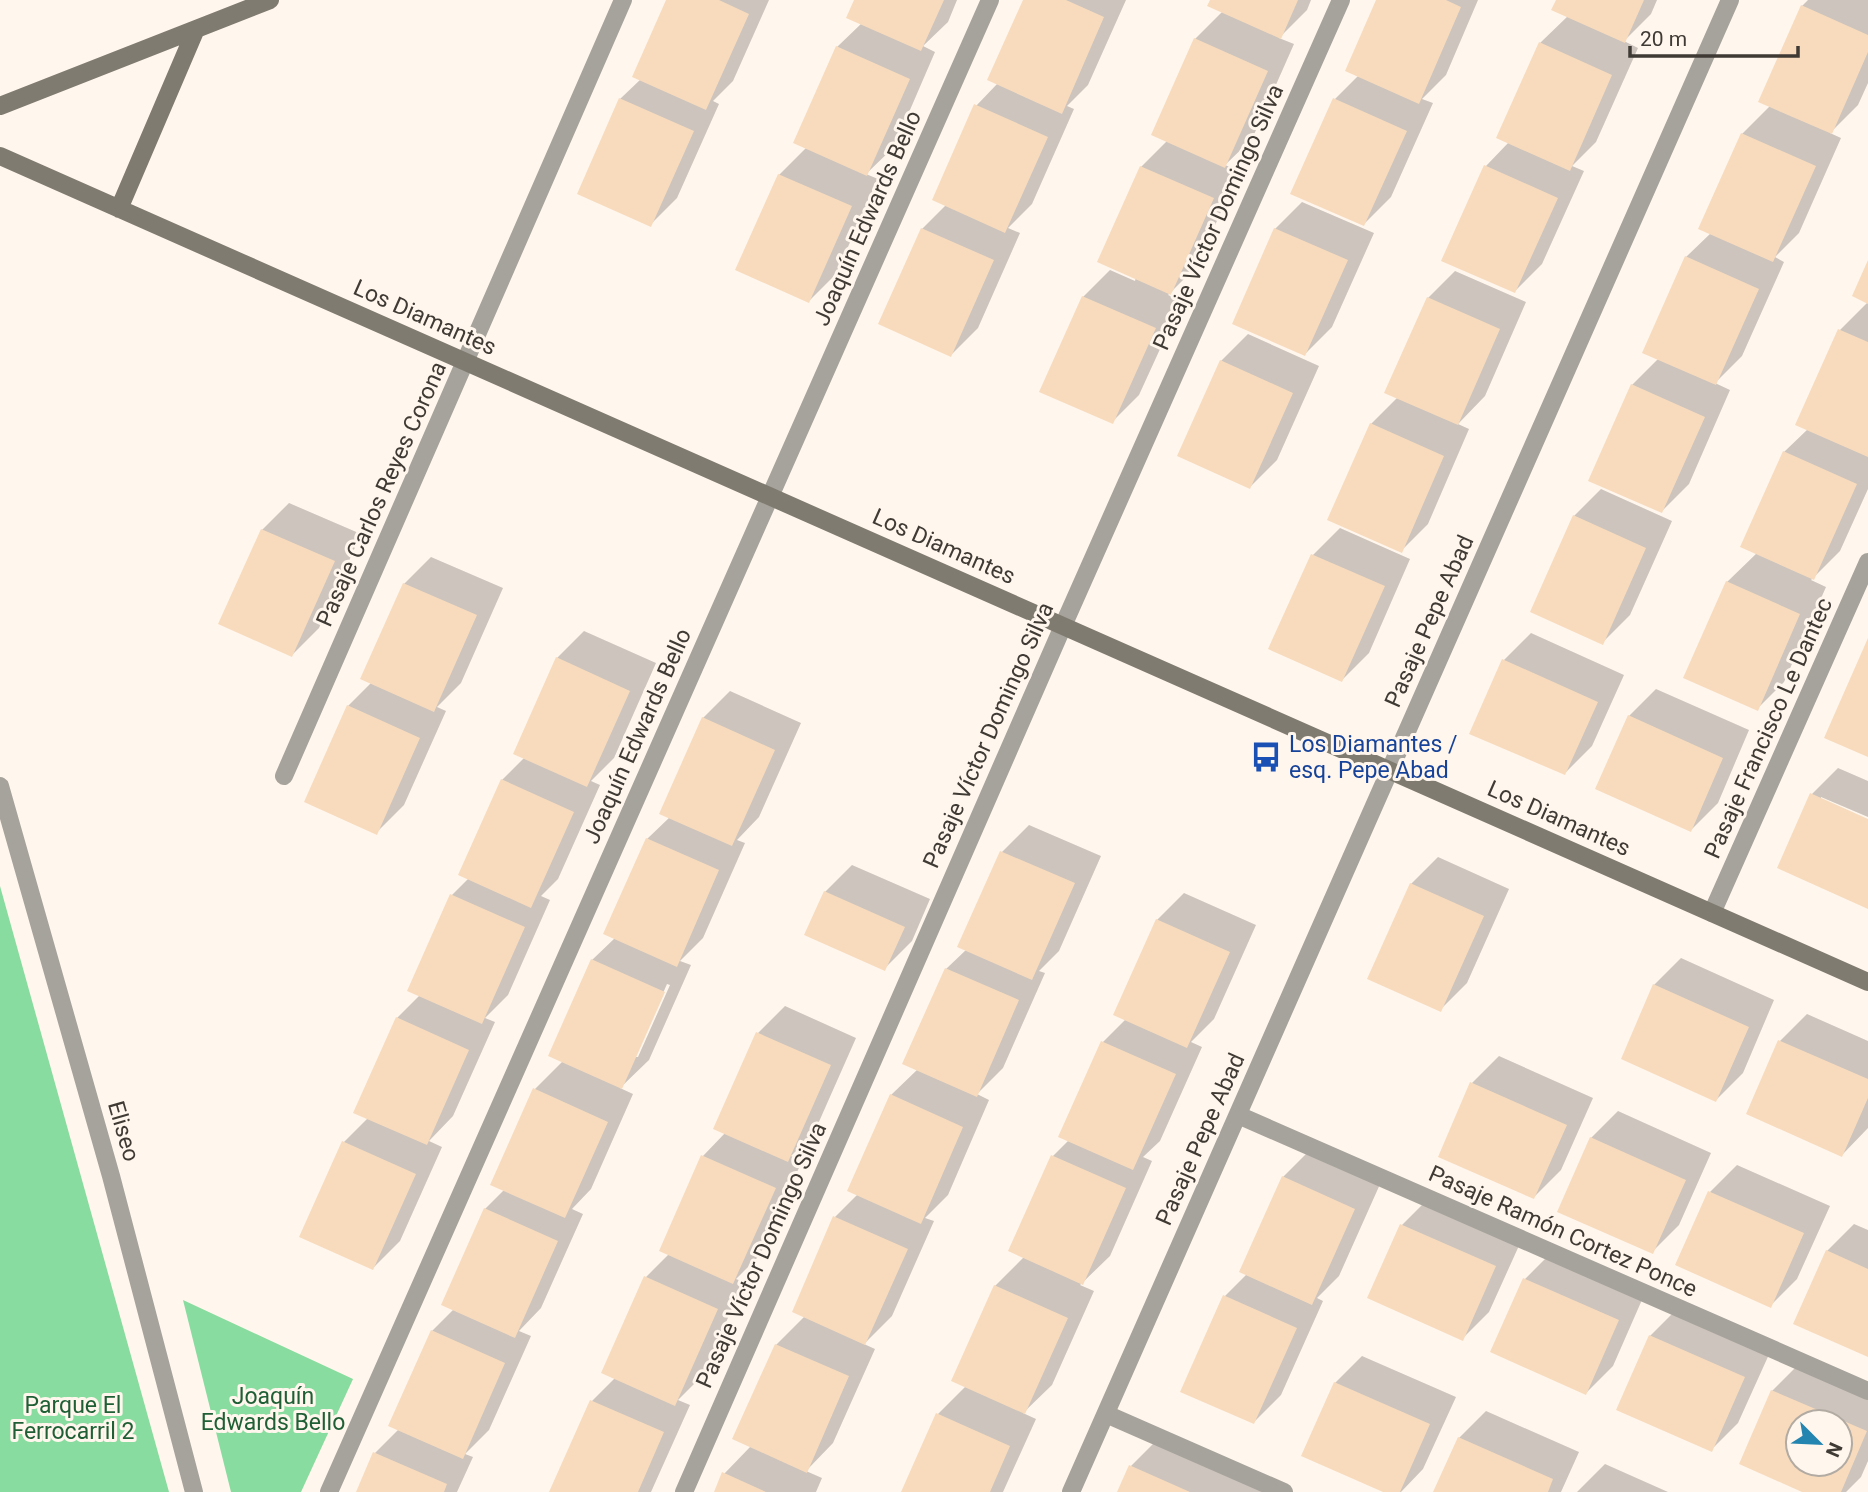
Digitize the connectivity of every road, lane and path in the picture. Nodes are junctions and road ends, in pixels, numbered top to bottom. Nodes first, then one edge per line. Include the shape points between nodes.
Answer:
1 (270, 0) edge
2 (623, 0) edge
3 (990, 0) edge
4 (1341, 0) edge
5 (1731, 0) edge
6 (196, 29) junction
7 (0, 106) edge
8 (0, 156) edge
9 (119, 209) junction
10 (466, 362) junction
11 (770, 496) junction
12 (1868, 562) edge
13 (1063, 626) junction
14 (1390, 771) junction
15 (284, 776) dead end
16 (0, 786) edge
17 (1712, 913) junction
18 (1868, 982) edge
19 (1238, 1115) junction
20 (1868, 1391) edge
21 (1106, 1414) junction
22 (194, 1492) edge
23 (329, 1492) edge
24 (684, 1492) edge
25 (1071, 1492) edge
26 (1284, 1492) edge

1 - 6 street
2 - 10 street, Pasaje Carlos Reyes Corona
3 - 11 street, Joaquín Edwards Bello
4 - 13 street, Pasaje Víctor Domingo Silva
5 - 14 street, Pasaje Pepe Abad
6 - 7 street
6 - 9 street
8 - 9 street, Los Diamantes
9 - 10 street, Los Diamantes
10 - 11 street, Los Diamantes
10 - 15 street, Pasaje Carlos Reyes Corona
11 - 13 street, Los Diamantes
11 - 23 street, Joaquín Edwards Bello
12 - 17 street, Pasaje Francisco Le Dantec
13 - 14 street, Los Diamantes
13 - 24 street, Pasaje Víctor Domingo Silva
14 - 17 street, Los Diamantes
14 - 19 street, Pasaje Pepe Abad
16 - 22 street, Eliseo via 107,1162
17 - 18 street, Los Diamantes
19 - 20 street, Pasaje Ramón Cortez Ponce
19 - 21 street, Pasaje Pepe Abad
21 - 25 street, Pasaje Pepe Abad
21 - 26 street

